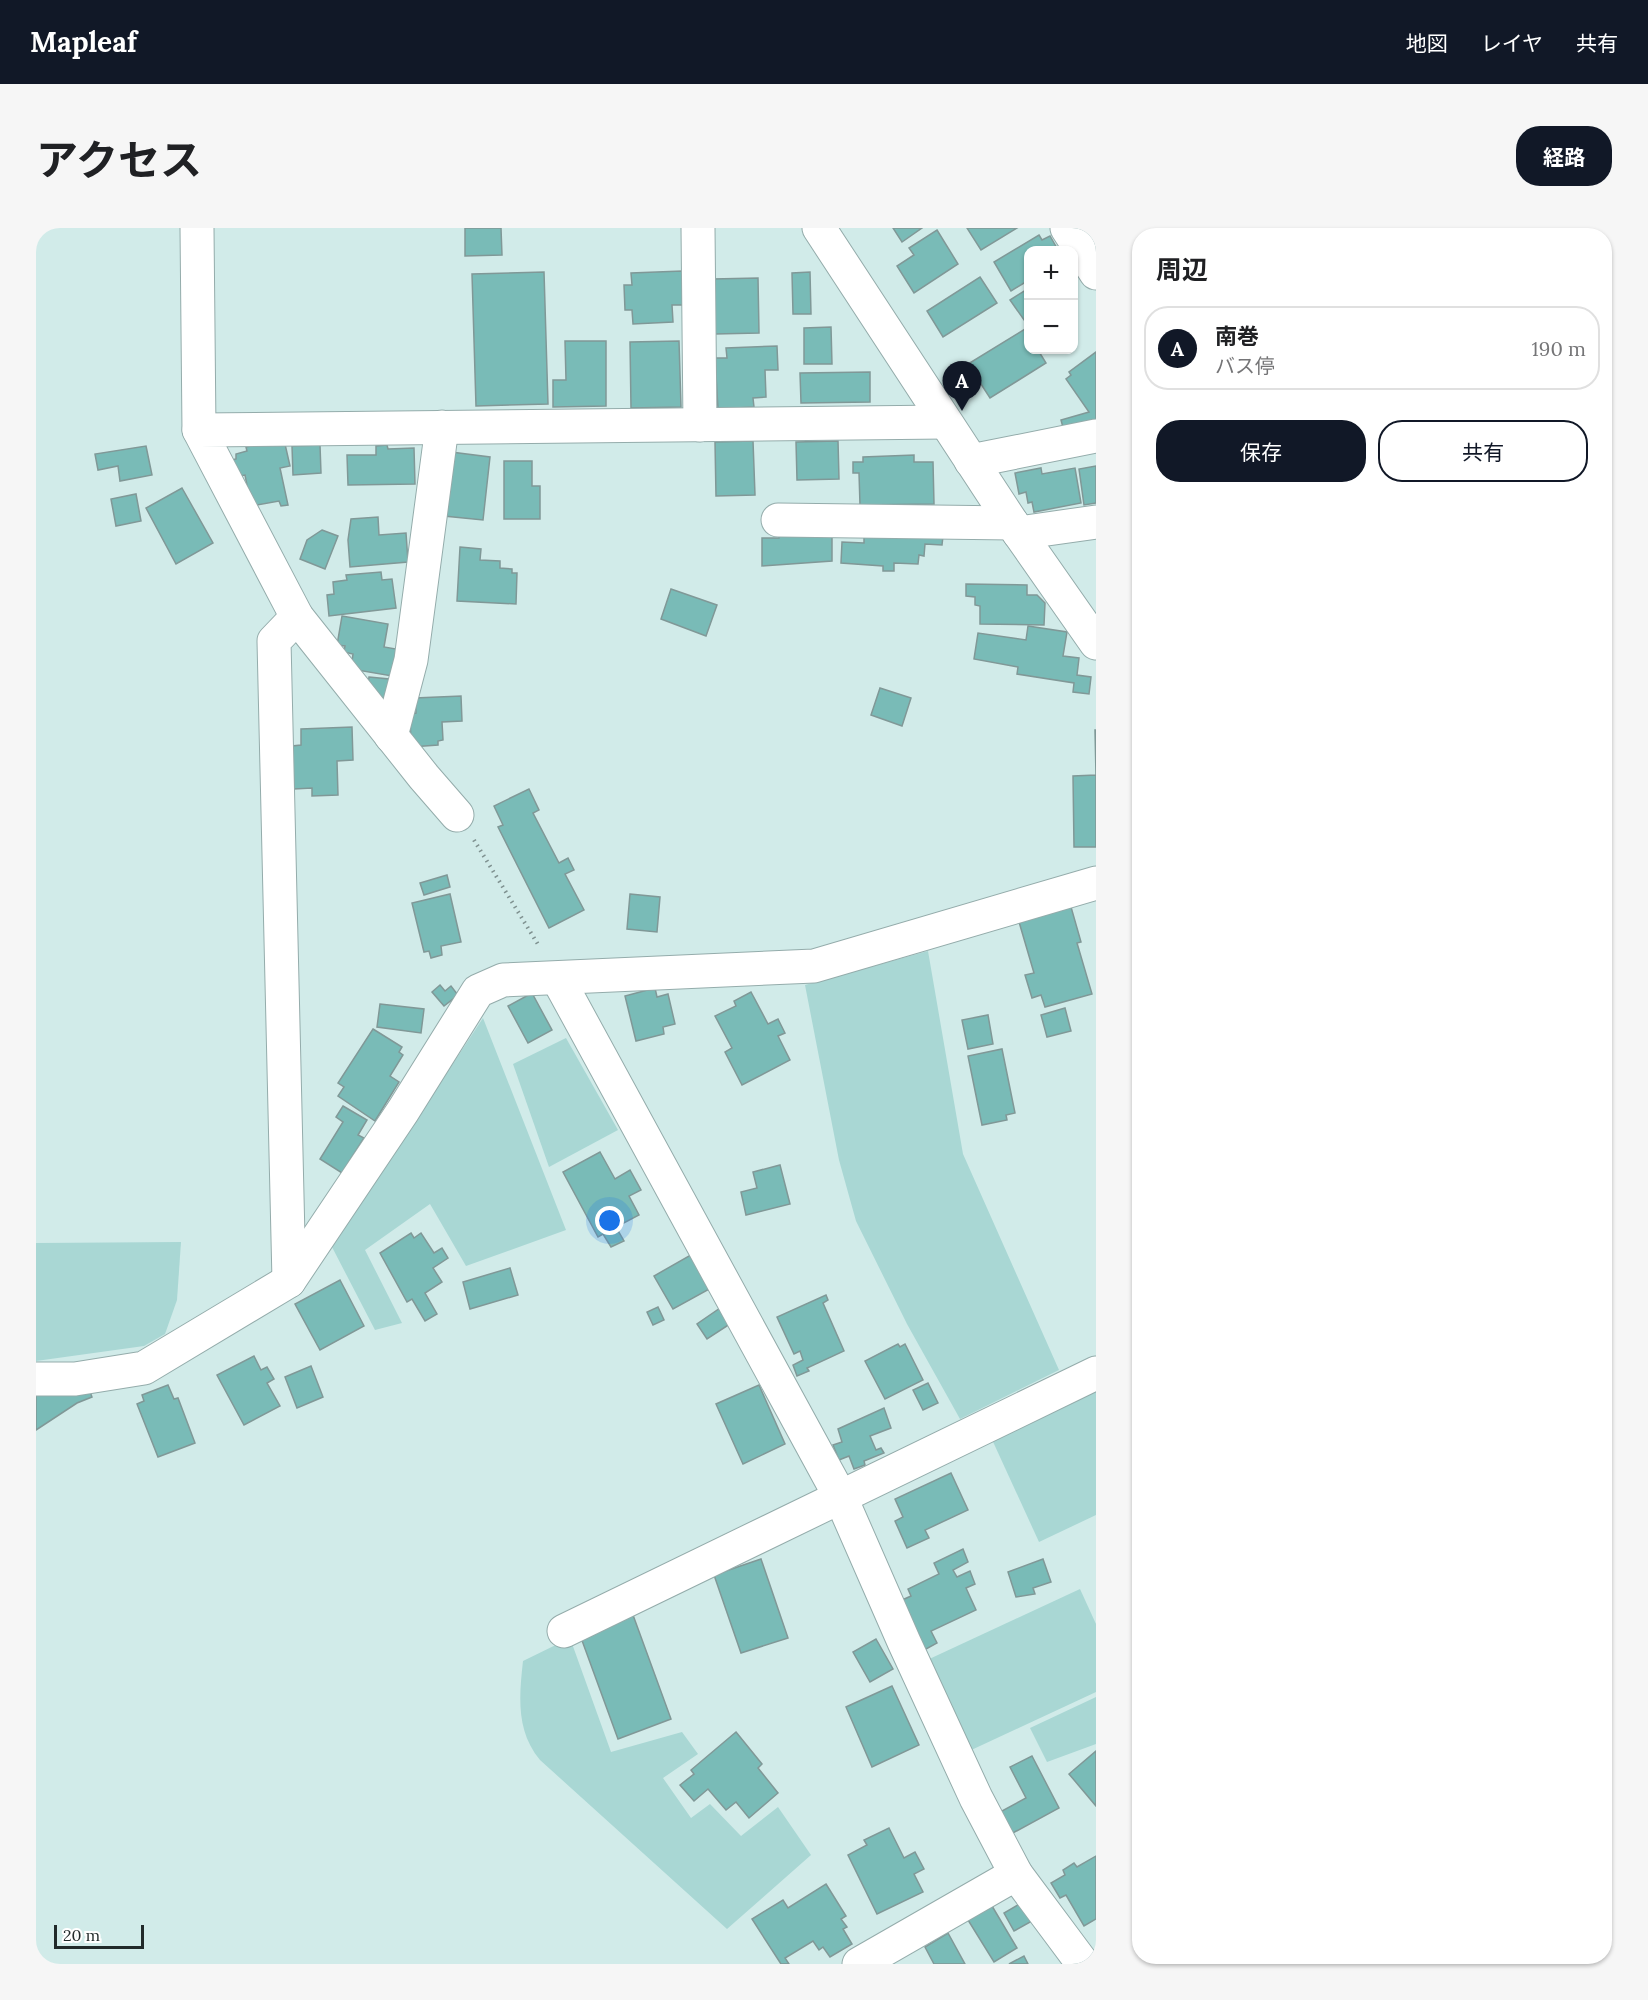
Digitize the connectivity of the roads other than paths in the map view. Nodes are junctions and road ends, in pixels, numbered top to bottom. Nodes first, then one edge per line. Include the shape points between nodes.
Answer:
1 (197, 228) edge
2 (698, 228) edge
3 (819, 228) edge
4 (1067, 228) edge
5 (1096, 273) edge
6 (945, 422) junction
7 (700, 425) junction
8 (442, 428) junction
9 (199, 430) junction
10 (1096, 436) edge
11 (971, 461) junction
12 (778, 520) dead end
13 (1096, 522) edge
14 (1015, 528) junction
15 (297, 617) junction
16 (1096, 643) edge
17 (391, 736) junction
18 (457, 814) road end
19 (1096, 883) edge
20 (558, 979) junction
21 (289, 1281) junction
22 (1096, 1373) edge
23 (36, 1379) edge
24 (841, 1498) junction
25 (564, 1631) dead end
26 (1016, 1874) junction
27 (860, 1964) edge
28 (1083, 1964) edge

1 - 9 street
2 - 7 street
3 - 6 street
4 - 5 street
6 - 7 street
6 - 11 street
7 - 8 street
8 - 9 street
8 - 17 street via 411,660
9 - 15 street
10 - 11 street
11 - 14 street
12 - 14 street
13 - 14 street
14 - 16 street
15 - 17 street
15 - 21 street via 274,641
17 - 18 street
19 - 20 street via 814,966
20 - 21 street via 503,980 478,991
20 - 24 street
21 - 23 street via 144,1368
22 - 24 street
24 - 25 street
24 - 26 street via 908,1652
26 - 27 street
26 - 28 street

